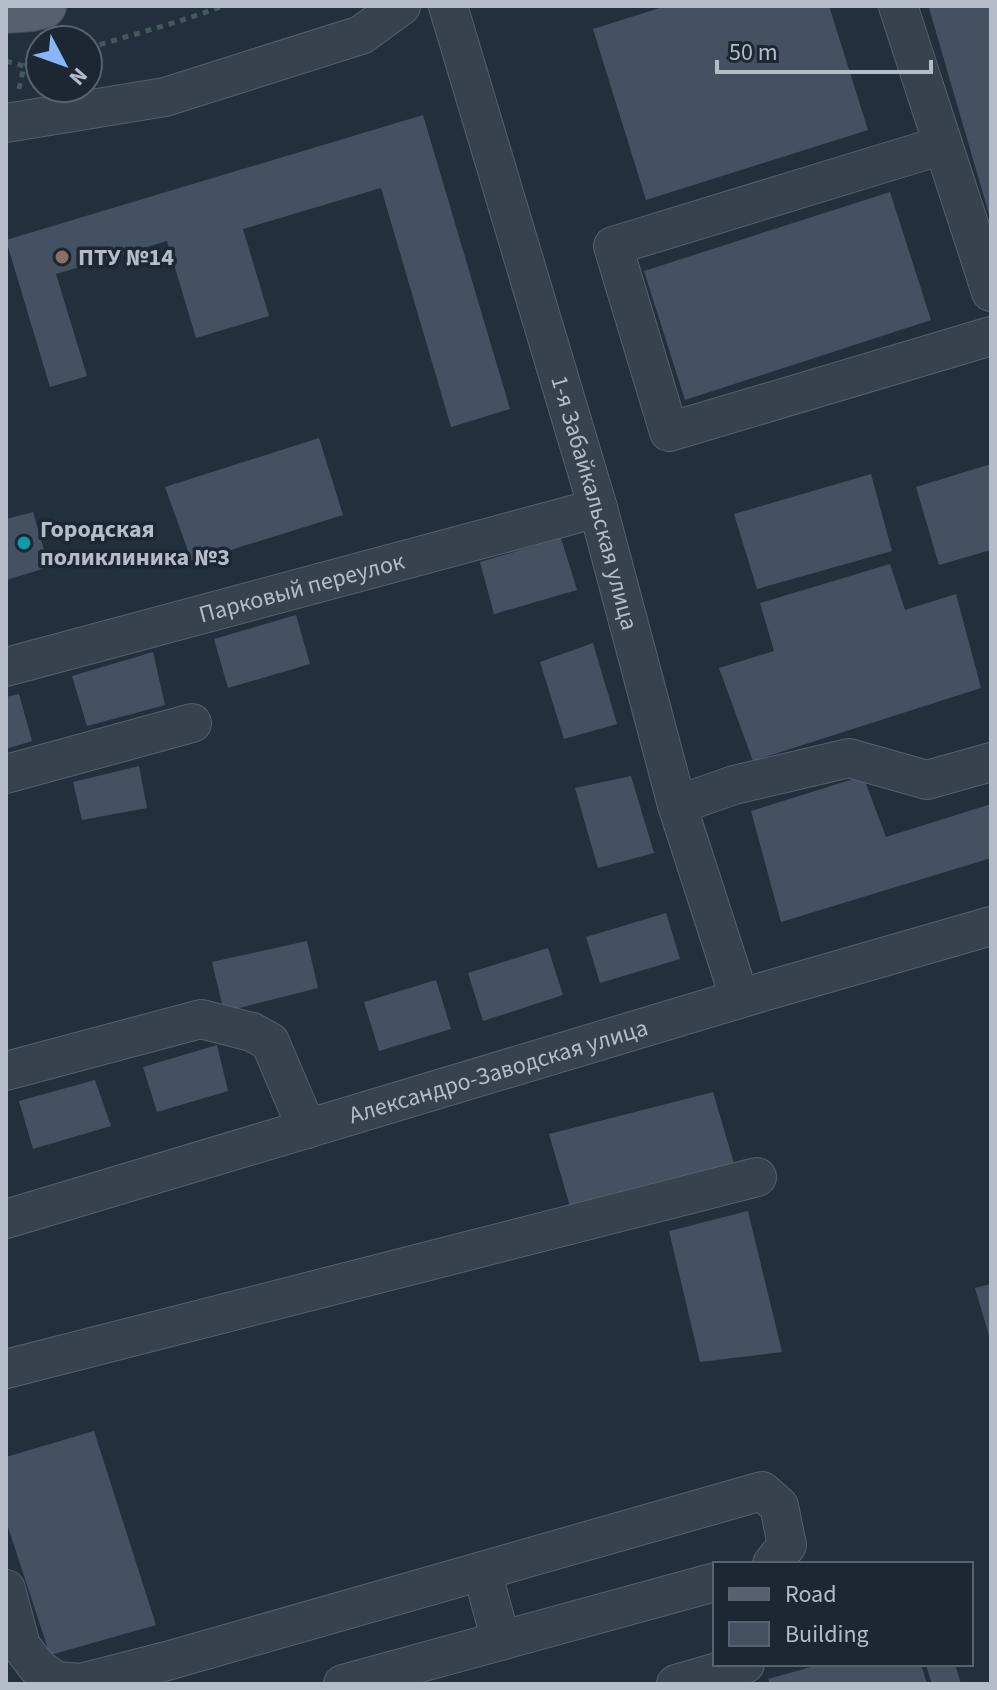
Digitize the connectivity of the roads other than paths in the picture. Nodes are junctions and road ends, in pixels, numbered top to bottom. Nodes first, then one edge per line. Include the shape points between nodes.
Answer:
1 (44, 6) edge
2 (401, 6) edge
3 (448, 6) edge
4 (898, 6) edge
5 (6, 11) edge
6 (12, 107) edge
7 (943, 145) junction
8 (991, 292) edge
9 (991, 336) edge
10 (598, 508) junction
11 (6, 667) edge
12 (192, 723) dead end
13 (991, 762) edge
14 (6, 774) edge
15 (677, 805) junction
16 (991, 926) edge
17 (736, 1000) junction
18 (6, 1071) edge
19 (307, 1129) junction
20 (757, 1177) dead end
21 (6, 1219) edge
22 (6, 1369) edge
23 (774, 1562) edge
24 (482, 1571) junction
25 (713, 1583) edge
26 (6, 1589) edge
27 (501, 1641) junction
28 (738, 1666) edge
29 (343, 1684) edge
30 (676, 1684) edge

1 - 5 main road
2 - 6 street via 361,35 165,97
3 - 10 street, 1-я Забайкальская улица
4 - 7 street
7 - 8 street
7 - 9 street via 613,246 669,432
10 - 11 street, Парковый переулок
10 - 15 street, 1-я Забайкальская улица
12 - 14 street
13 - 15 street via 927,780 849,758 734,785
15 - 17 street, 1-я Забайкальская улица
16 - 17 street, Александро-Заводская улица
17 - 19 street, Александро-Заводская улица
18 - 19 street via 201,1019 270,1042
19 - 21 street, Александро-Заводская улица
20 - 22 street
23 - 24 street via 787,1545 779,1506 762,1491
24 - 26 street via 81,1683 56,1681 38,1668 21,1646
24 - 27 street
25 - 27 street
27 - 29 street
28 - 30 street

